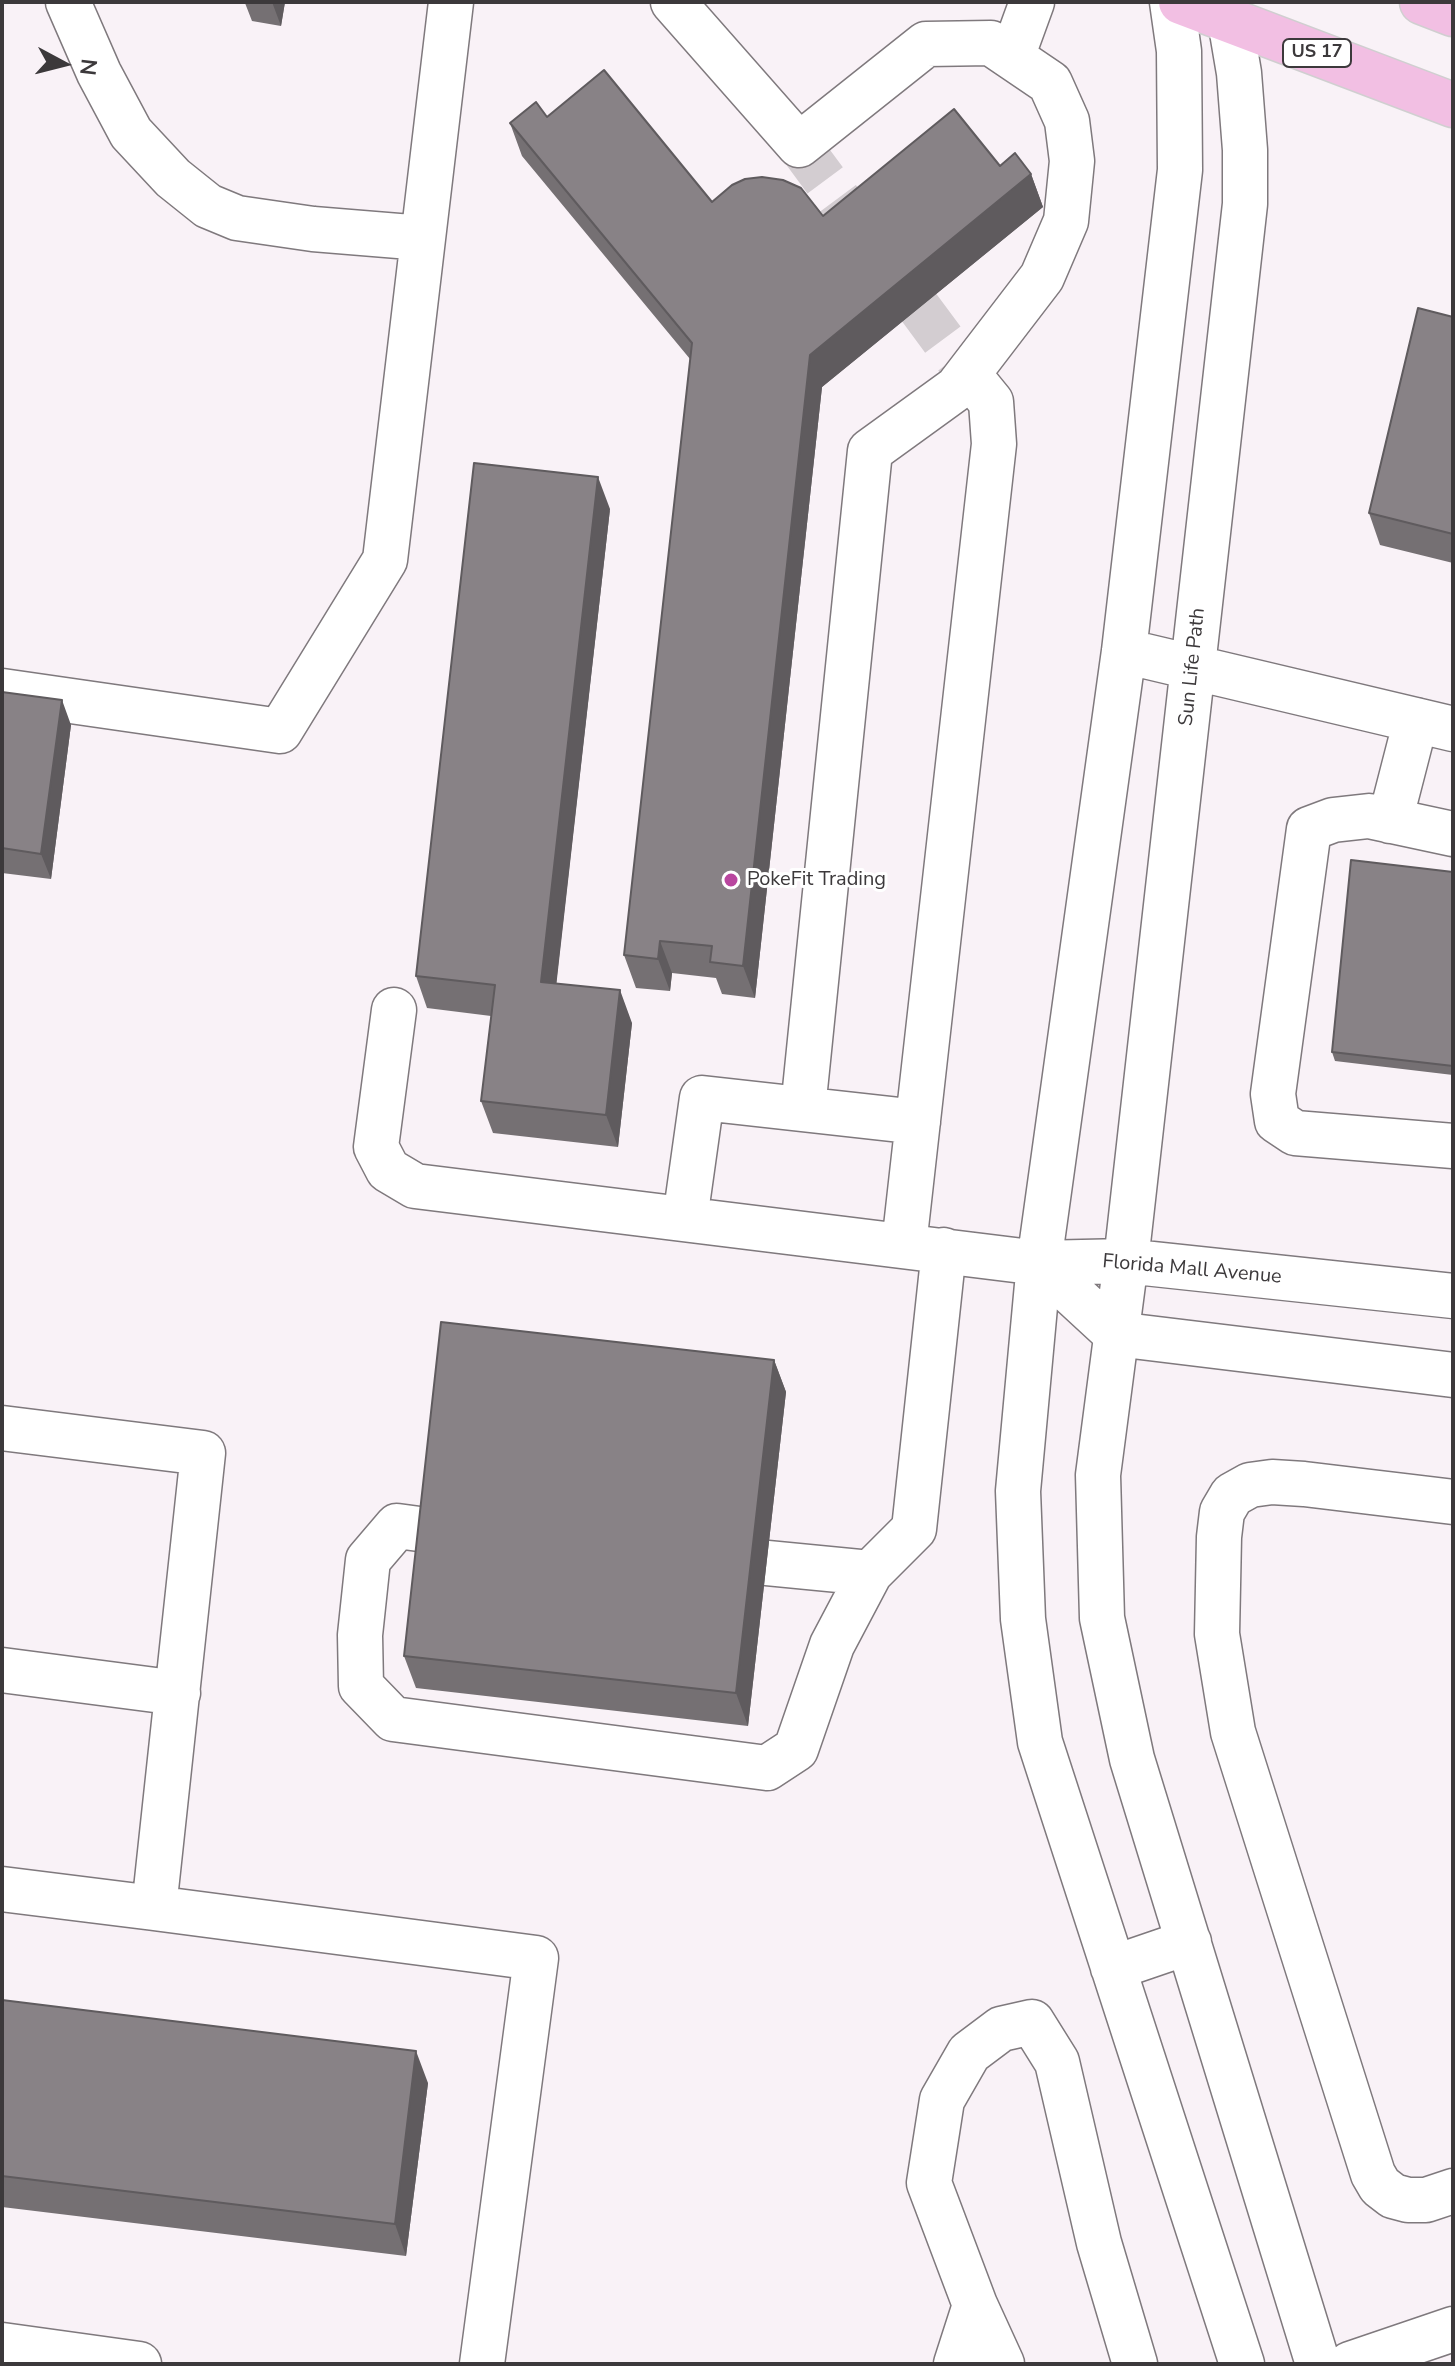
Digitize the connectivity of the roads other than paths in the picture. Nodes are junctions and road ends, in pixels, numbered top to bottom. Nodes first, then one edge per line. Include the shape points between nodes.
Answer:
1 (68, 2) edge
2 (451, 2) edge
3 (673, 2) edge
4 (1032, 2) edge
5 (1172, 2) edge
6 (1181, 2) edge
7 (1422, 2) edge
8 (1225, 11) edge
9 (1453, 14) edge
10 (1012, 57) junction
11 (1453, 105) edge
12 (423, 238) junction
13 (969, 375) junction
14 (1124, 651) junction
15 (1193, 668) junction
16 (2, 691) edge
17 (1434, 724) edge
18 (1390, 821) junction
19 (1453, 834) edge
20 (394, 1010) dead end
21 (803, 1109) junction
22 (918, 1122) junction
23 (1453, 1146) edge
24 (685, 1219) junction
25 (924, 1247) junction
26 (1126, 1261) junction
27 (1039, 1263) junction
28 (1453, 1296) edge
29 (1116, 1334) junction
30 (1453, 1375) edge
31 (2, 1428) edge
32 (1453, 1502) edge
33 (434, 1531) edge
34 (767, 1563) dead end
35 (870, 1573) junction
36 (2, 1670) edge
37 (178, 1693) junction
38 (2, 1889) edge
39 (154, 1908) junction
40 (1189, 1942) junction
41 (1113, 1968) junction
42 (1453, 2191) edge
43 (975, 2305) junction
44 (1453, 2329) edge
45 (2, 2345) edge
46 (139, 2364) edge
47 (482, 2364) edge
48 (956, 2364) edge
49 (1002, 2364) edge
50 (1135, 2364) edge
51 (1242, 2364) edge
52 (1318, 2364) edge
53 (1350, 2364) edge

1 - 12 street via 131,133 208,206 237,218
2 - 12 street
3 - 10 street via 799,145 926,44 991,43
4 - 10 street
5 - 14 street via 1179,51 1180,170
6 - 8 main road, US 17
7 - 9 main road
8 - 11 main road, US 17
8 - 15 street, Sun Life Path via 1239,73 1245,204
10 - 13 street via 1050,83 1067,121 1072,161 1066,221 1042,277
12 - 16 street via 385,560 280,731
13 - 21 street via 870,451
13 - 22 street via 991,402 994,444
14 - 15 street
14 - 27 street
15 - 17 street
15 - 26 street, Sun Life Path
17 - 18 street
18 - 19 street
18 - 23 street via 1369,816 1309,829 1273,1094 1277,1121 1295,1133
20 - 24 street, Florida Mall Avenue via 376,1147 388,1170 415,1186 445,1191
21 - 22 street
21 - 24 street via 702,1098
22 - 25 street
24 - 25 street, Florida Mall Avenue
25 - 27 street, Florida Mall Avenue
25 - 35 street via 914,1529
26 - 27 street, Florida Mall Avenue
26 - 28 street, Florida Mall Avenue
26 - 29 street, Sun Life Path
27 - 29 street
27 - 41 street via 1018,1491 1023,1619 1040,1742
29 - 30 street
29 - 40 street, Sun Life Path via 1098,1475 1102,1618 1132,1759
31 - 37 street via 203,1453
32 - 42 street via 1272,1482 1232,1495 1222,1512 1219,1537 1217,1634 1233,1732 1373,2174 1393,2196 1408,2200
33 - 35 street via 397,1526 368,1560 361,1686 393,1719 767,1768 796,1749 832,1645
34 - 35 street
36 - 37 street
37 - 39 street
38 - 39 street
39 - 47 street via 536,1958
40 - 41 street
40 - 52 street, Sun Life Path
41 - 51 street
43 - 48 street
43 - 49 street
43 - 50 street via 929,2183 942,2100 969,2053 1001,2029 1032,2022 1057,2062 1099,2243
44 - 53 street
45 - 46 street

